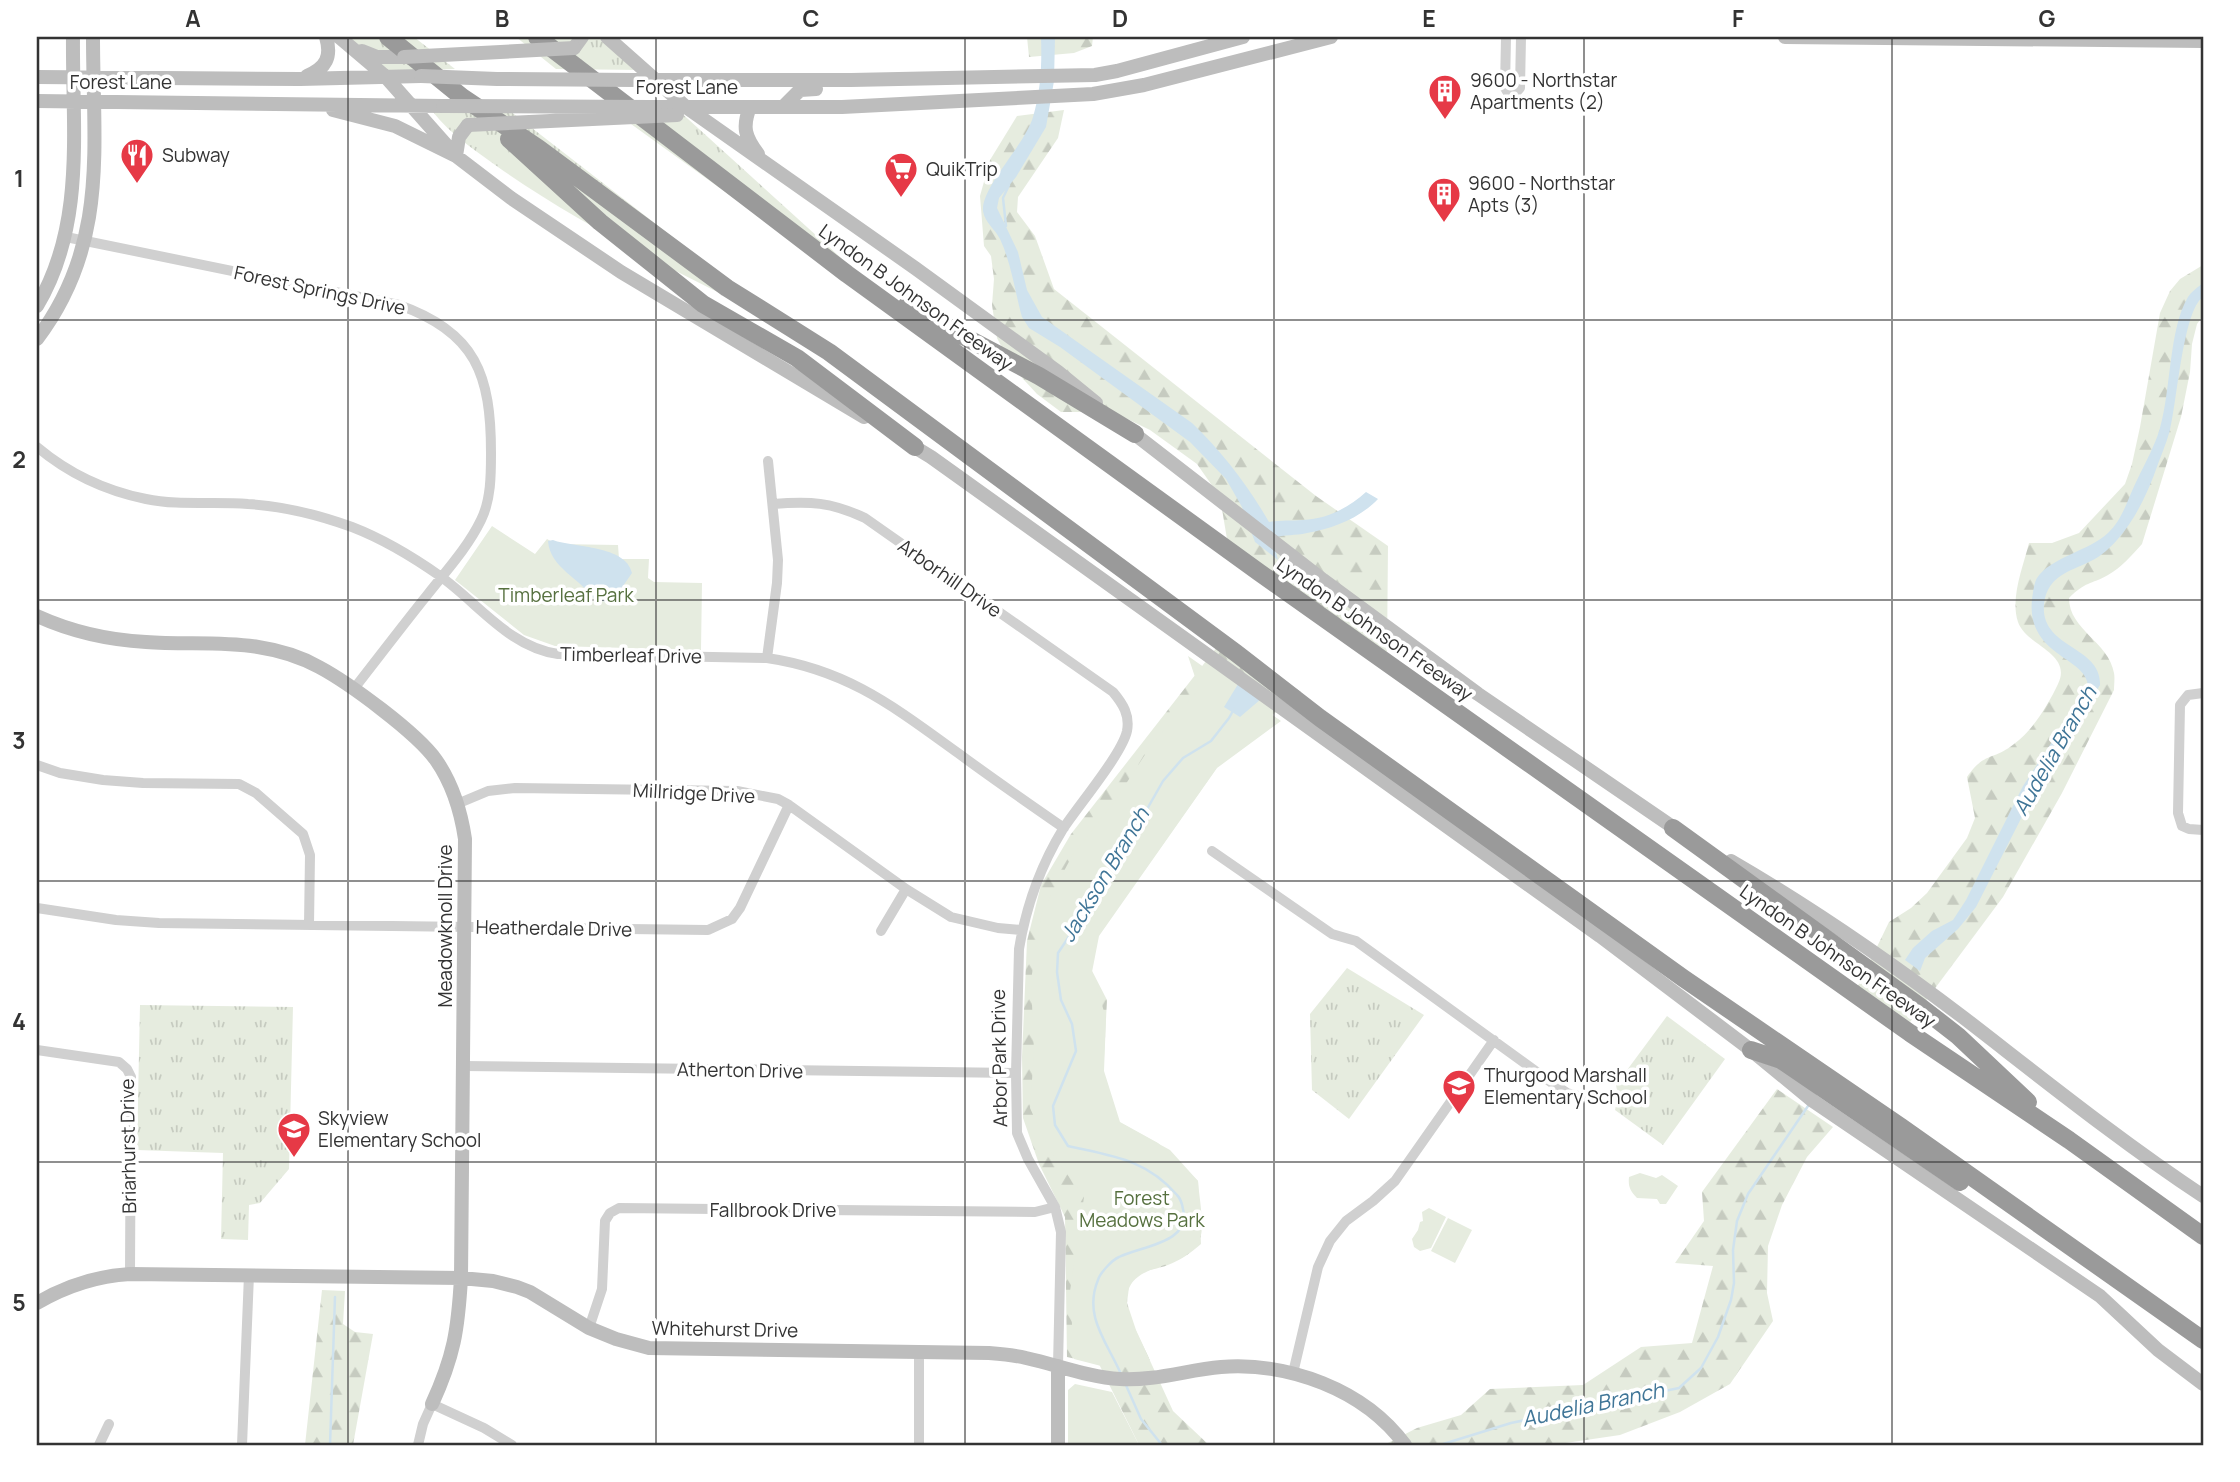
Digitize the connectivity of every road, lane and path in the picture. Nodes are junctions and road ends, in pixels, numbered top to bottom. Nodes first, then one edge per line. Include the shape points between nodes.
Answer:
1 (73, 37) edge
2 (93, 37) edge
3 (326, 37) edge
4 (339, 37) edge
5 (388, 37) edge
6 (537, 37) edge
7 (607, 37) edge
8 (1243, 37) edge
9 (1250, 37) edge
10 (1331, 37) edge
11 (1506, 37) edge
12 (1521, 37) edge
13 (1785, 37) edge
14 (1983, 38) edge
15 (2058, 38) edge
16 (2203, 41) edge
17 (578, 42) edge
18 (351, 47) junction
19 (1255, 56) junction
20 (385, 76) junction
21 (37, 77) edge
22 (73, 78) junction
23 (93, 78) junction
24 (300, 79) junction
25 (851, 80) junction
26 (657, 81) junction
27 (462, 97) junction
28 (37, 101) edge
29 (73, 101) junction
30 (93, 101) junction
31 (409, 104) junction
32 (318, 105) junction
33 (750, 107) junction
34 (783, 107) junction
35 (682, 111) junction
36 (456, 156) junction
37 (768, 166) junction
38 (66, 237) junction
39 (85, 241) junction
40 (847, 274) junction
41 (37, 306) edge
42 (37, 339) edge
43 (1135, 434) junction
44 (37, 447) edge
45 (915, 447) junction
46 (768, 461) dead end
47 (773, 504) junction
48 (441, 577) junction
49 (37, 616) edge
50 (767, 659) junction
51 (353, 690) junction
52 (1113, 692) joint
53 (2203, 693) edge
54 (37, 765) edge
55 (457, 804) junction
56 (789, 805) junction
57 (1063, 828) junction
58 (1673, 828) junction
59 (2203, 830) edge
60 (1212, 851) dead end
61 (906, 889) junction
62 (37, 908) edge
63 (309, 925) junction
64 (464, 927) junction
65 (1022, 929) junction
66 (881, 931) dead end
67 (1494, 1040) junction
68 (37, 1050) edge
69 (1751, 1050) junction
70 (463, 1066) junction
71 (1016, 1073) junction
72 (1586, 1098) dead end
73 (2069, 1140) junction
74 (2203, 1196) edge
75 (2004, 1199) junction
76 (1055, 1207) junction
77 (2203, 1236) edge
78 (130, 1274) junction
79 (249, 1275) junction
80 (461, 1278) junction
81 (37, 1303) edge
82 (589, 1328) junction
83 (2203, 1340) edge
84 (919, 1352) junction
85 (1058, 1366) junction
86 (1293, 1373) junction
87 (2203, 1384) edge
88 (432, 1404) junction
89 (109, 1424) dead end
90 (1400, 1439) edge
91 (99, 1445) edge
92 (242, 1445) edge
93 (418, 1445) edge
94 (512, 1445) edge
95 (919, 1445) edge
96 (1058, 1445) edge

1 - 22 main road
2 - 23 main road
3 - 24 main road via 327,61
4 - 18 main road
5 - 27 highway
6 - 40 highway, Lyndon B Johnson Freeway
7 - 26 main road
8 - 25 main road, Forest Lane via 1090,75
9 - 19 main road
10 - 19 main road, Forest Lane
11 - 12 street via 1505,88 1511,98 1520,88
13 - 14 main road
14 - 15 main road
15 - 16 main road
17 - 18 main road, bridge via 404,57 377,57
18 - 20 main road
19 - 34 main road, Forest Lane via 1093,94
20 - 24 main road, Forest Lane
20 - 26 main road, Forest Lane, bridge
20 - 31 main road
21 - 22 main road, Forest Lane
22 - 23 main road, Forest Lane
22 - 29 main road
23 - 24 main road, Forest Lane
23 - 30 main road
25 - 26 main road, Forest Lane
25 - 34 main road via 847,87 800,90
26 - 35 main road
27 - 45 highway via 600,222 703,304 797,358
27 - 75 highway via 727,288 829,352 1331,727 1682,978
28 - 29 main road, Forest Lane
29 - 30 main road, Forest Lane
29 - 38 main road via 73,192
30 - 32 main road, Forest Lane
30 - 39 main road via 92,198
31 - 32 main road, Forest Lane
31 - 35 main road, Forest Lane, bridge
31 - 36 main road
32 - 36 main road via 395,126
33 - 34 main road, Forest Lane
33 - 35 main road, Forest Lane
33 - 37 main road via 744,128 748,141
35 - 36 main road, bridge via 468,125 459,137
35 - 37 main road via 722,132
36 - 45 main road via 621,272
37 - 43 main road via 998,327
38 - 39 street, Forest Springs Drive
38 - 41 main road
39 - 42 main road via 72,281
39 - 48 street, Forest Springs Drive via 399,305 431,318 457,338 478,366 488,396 491,479 482,519
40 - 43 highway via 1039,376
40 - 73 highway, Lyndon B Johnson Freeway via 1260,573 1910,1033
43 - 58 main road via 1478,694
44 - 48 street, Timberleaf Drive via 82,478 147,500 248,504 321,517 382,540
45 - 69 main road via 1601,936
46 - 47 street
47 - 50 street via 777,583
47 - 52 street, Arborhill Drive via 830,504 865,518
48 - 50 street, Timberleaf Drive via 516,639 543,652
48 - 51 street, Forest Springs Drive
49 - 51 main road, Meadowknoll Drive via 120,640 228,644 284,653 318,666
50 - 57 street, Timberleaf Drive via 819,669 870,692
51 - 55 main road, Meadowknoll Drive via 435,758
52 - 57 street, Arbor Park Drive via 1126,711 1126,734
53 - 59 street via 2188,695 2180,705 2178,813 2182,826
54 - 63 street via 103,780 239,785 256,793 303,834 310,855
55 - 56 street, Millridge Drive via 488,791 515,788 737,791
55 - 64 main road, Meadowknoll Drive via 465,839
56 - 61 street, Millridge Drive
56 - 64 street, Heatherdale Drive via 740,908 732,919 708,930
57 - 65 street, Arbor Park Drive
58 - 73 highway via 1958,1036
58 - 74 main road via 1798,900
60 - 67 street via 1332,934 1356,941
61 - 65 street, Millridge Drive via 951,917
61 - 66 street
62 - 63 street, Heatherdale Drive via 159,923
63 - 64 street, Heatherdale Drive
64 - 70 main road, Meadowknoll Drive
65 - 71 street, Arbor Park Drive
67 - 72 street via 1567,1094
67 - 86 street via 1395,1181 1346,1221 1330,1241 1318,1268
68 - 78 street, Briarhurst Drive via 119,1062 131,1077
69 - 75 highway via 1781,1060 1977,1193
69 - 87 main road via 1813,1101 2100,1296
70 - 71 street, Atherton Drive
70 - 80 main road, Meadowknoll Drive
71 - 76 street, Arbor Park Drive via 1017,1133
73 - 77 highway, Lyndon B Johnson Freeway
75 - 83 highway
76 - 82 street, Fallbrook Drive via 1035,1212 619,1208 605,1221 602,1289
76 - 85 street, Arbor Park Drive via 1061,1232
78 - 79 main road, Whitehurst Drive
78 - 81 main road, Whitehurst Drive via 68,1287
79 - 80 main road, Whitehurst Drive
79 - 92 street
80 - 82 main road, Whitehurst Drive via 530,1292
80 - 88 main road, Meadowknoll Drive via 454,1348
82 - 84 main road, Whitehurst Drive via 649,1348
84 - 85 main road, Whitehurst Drive via 989,1353
84 - 95 street
85 - 86 main road, Whitehurst Drive via 1121,1379 1160,1378 1219,1367 1266,1367
85 - 96 main road, Arbor Park Drive
86 - 90 main road, Whitehurst Drive via 1371,1409
88 - 93 street, Meadowknoll Drive
88 - 94 street
89 - 91 street

